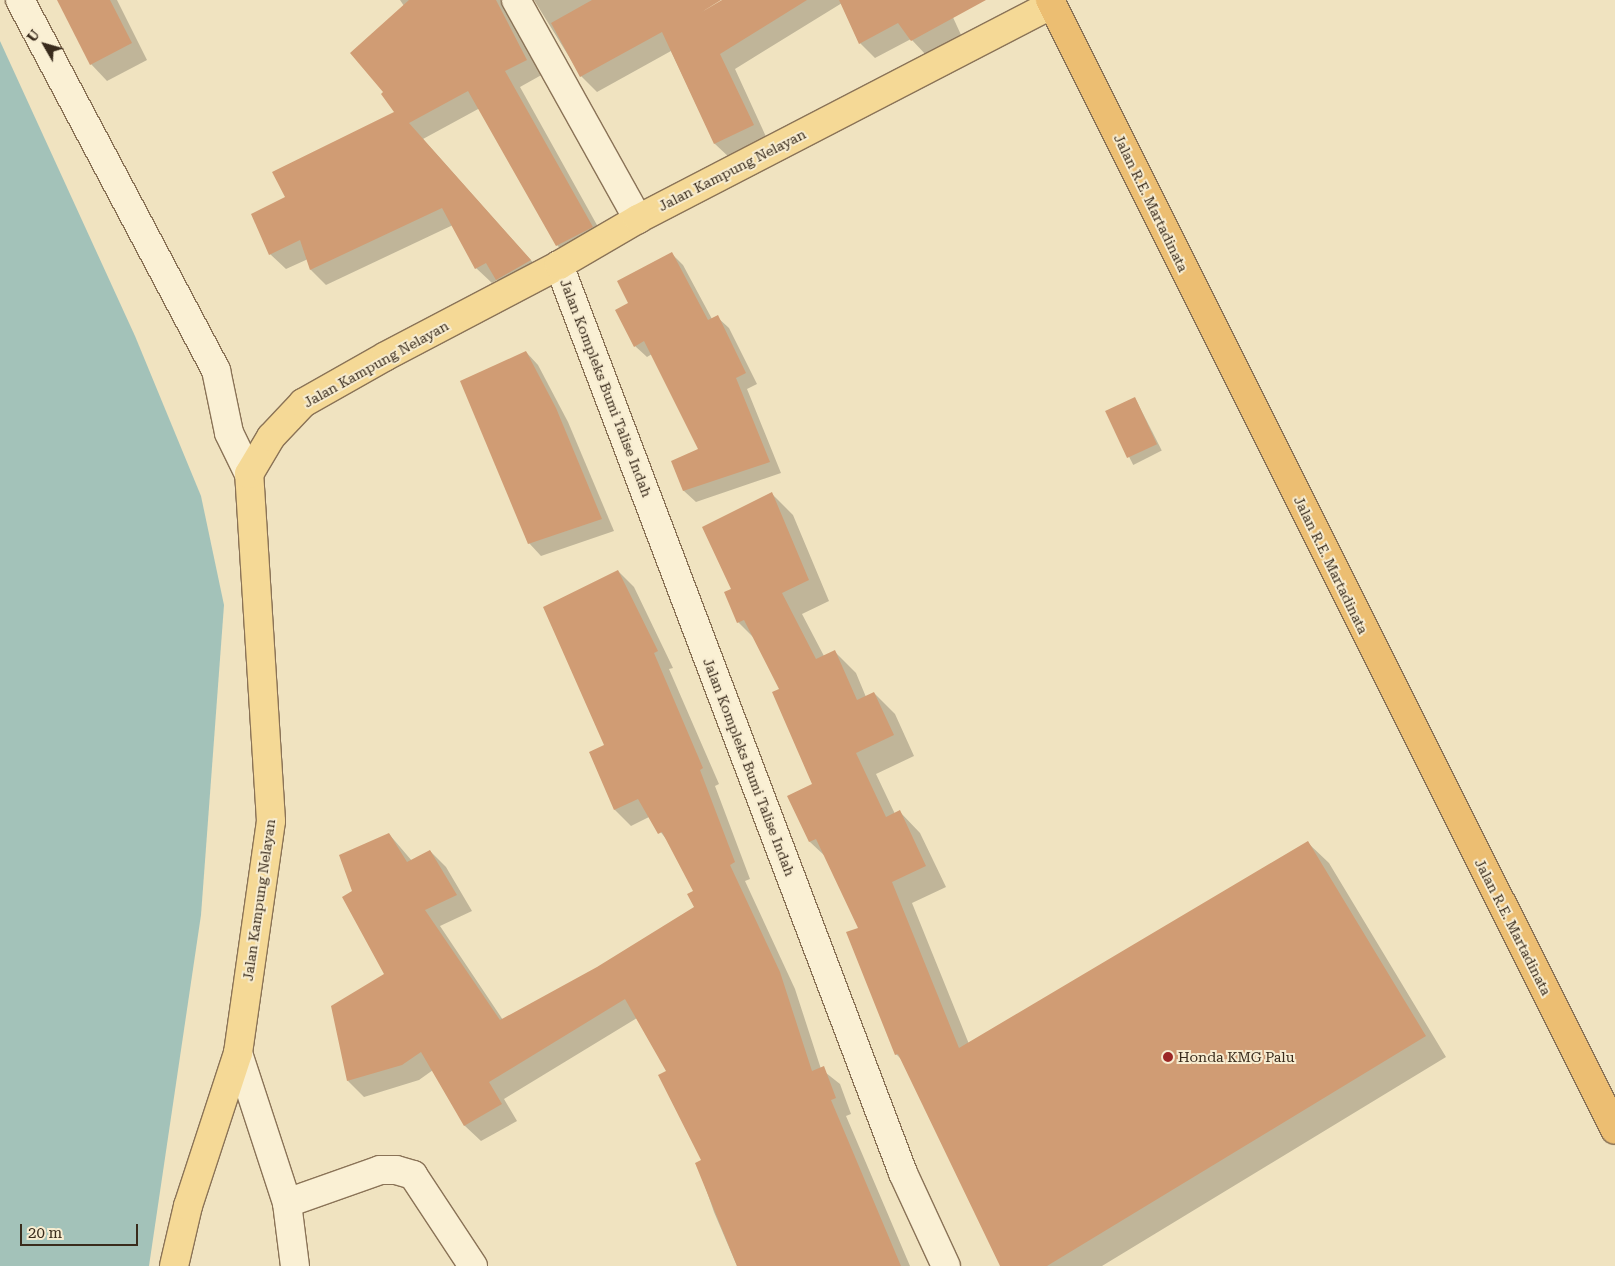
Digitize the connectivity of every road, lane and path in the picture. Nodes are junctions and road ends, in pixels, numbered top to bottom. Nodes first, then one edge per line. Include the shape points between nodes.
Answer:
1 (20, 0) edge
2 (516, 0) edge
3 (1051, 2) edge
4 (638, 219) junction
5 (560, 265) junction
6 (250, 474) junction
7 (238, 1052) junction
8 (1615, 1130) edge
9 (287, 1203) junction
10 (174, 1266) edge
11 (295, 1266) edge
12 (473, 1266) edge
13 (946, 1266) edge

1 - 6 street via 216,370 229,433
2 - 4 street
3 - 4 main road, Jalan Kampung Nelayan
3 - 8 highway, Jalan R.E. Martadinata
4 - 5 main road, Jalan Kampung Nelayan
5 - 6 main road, Jalan Kampung Nelayan via 303,403 271,437
5 - 13 street, Jalan Kompleks Bumi Talise Indah via 902,1173
6 - 7 main road, Jalan Kampung Nelayan via 271,822
7 - 9 street, Jalan Kampung Nelayan
7 - 10 main road via 188,1206
9 - 11 street, Jalan Kampung Nelayan
9 - 12 street via 380,1170 412,1175

